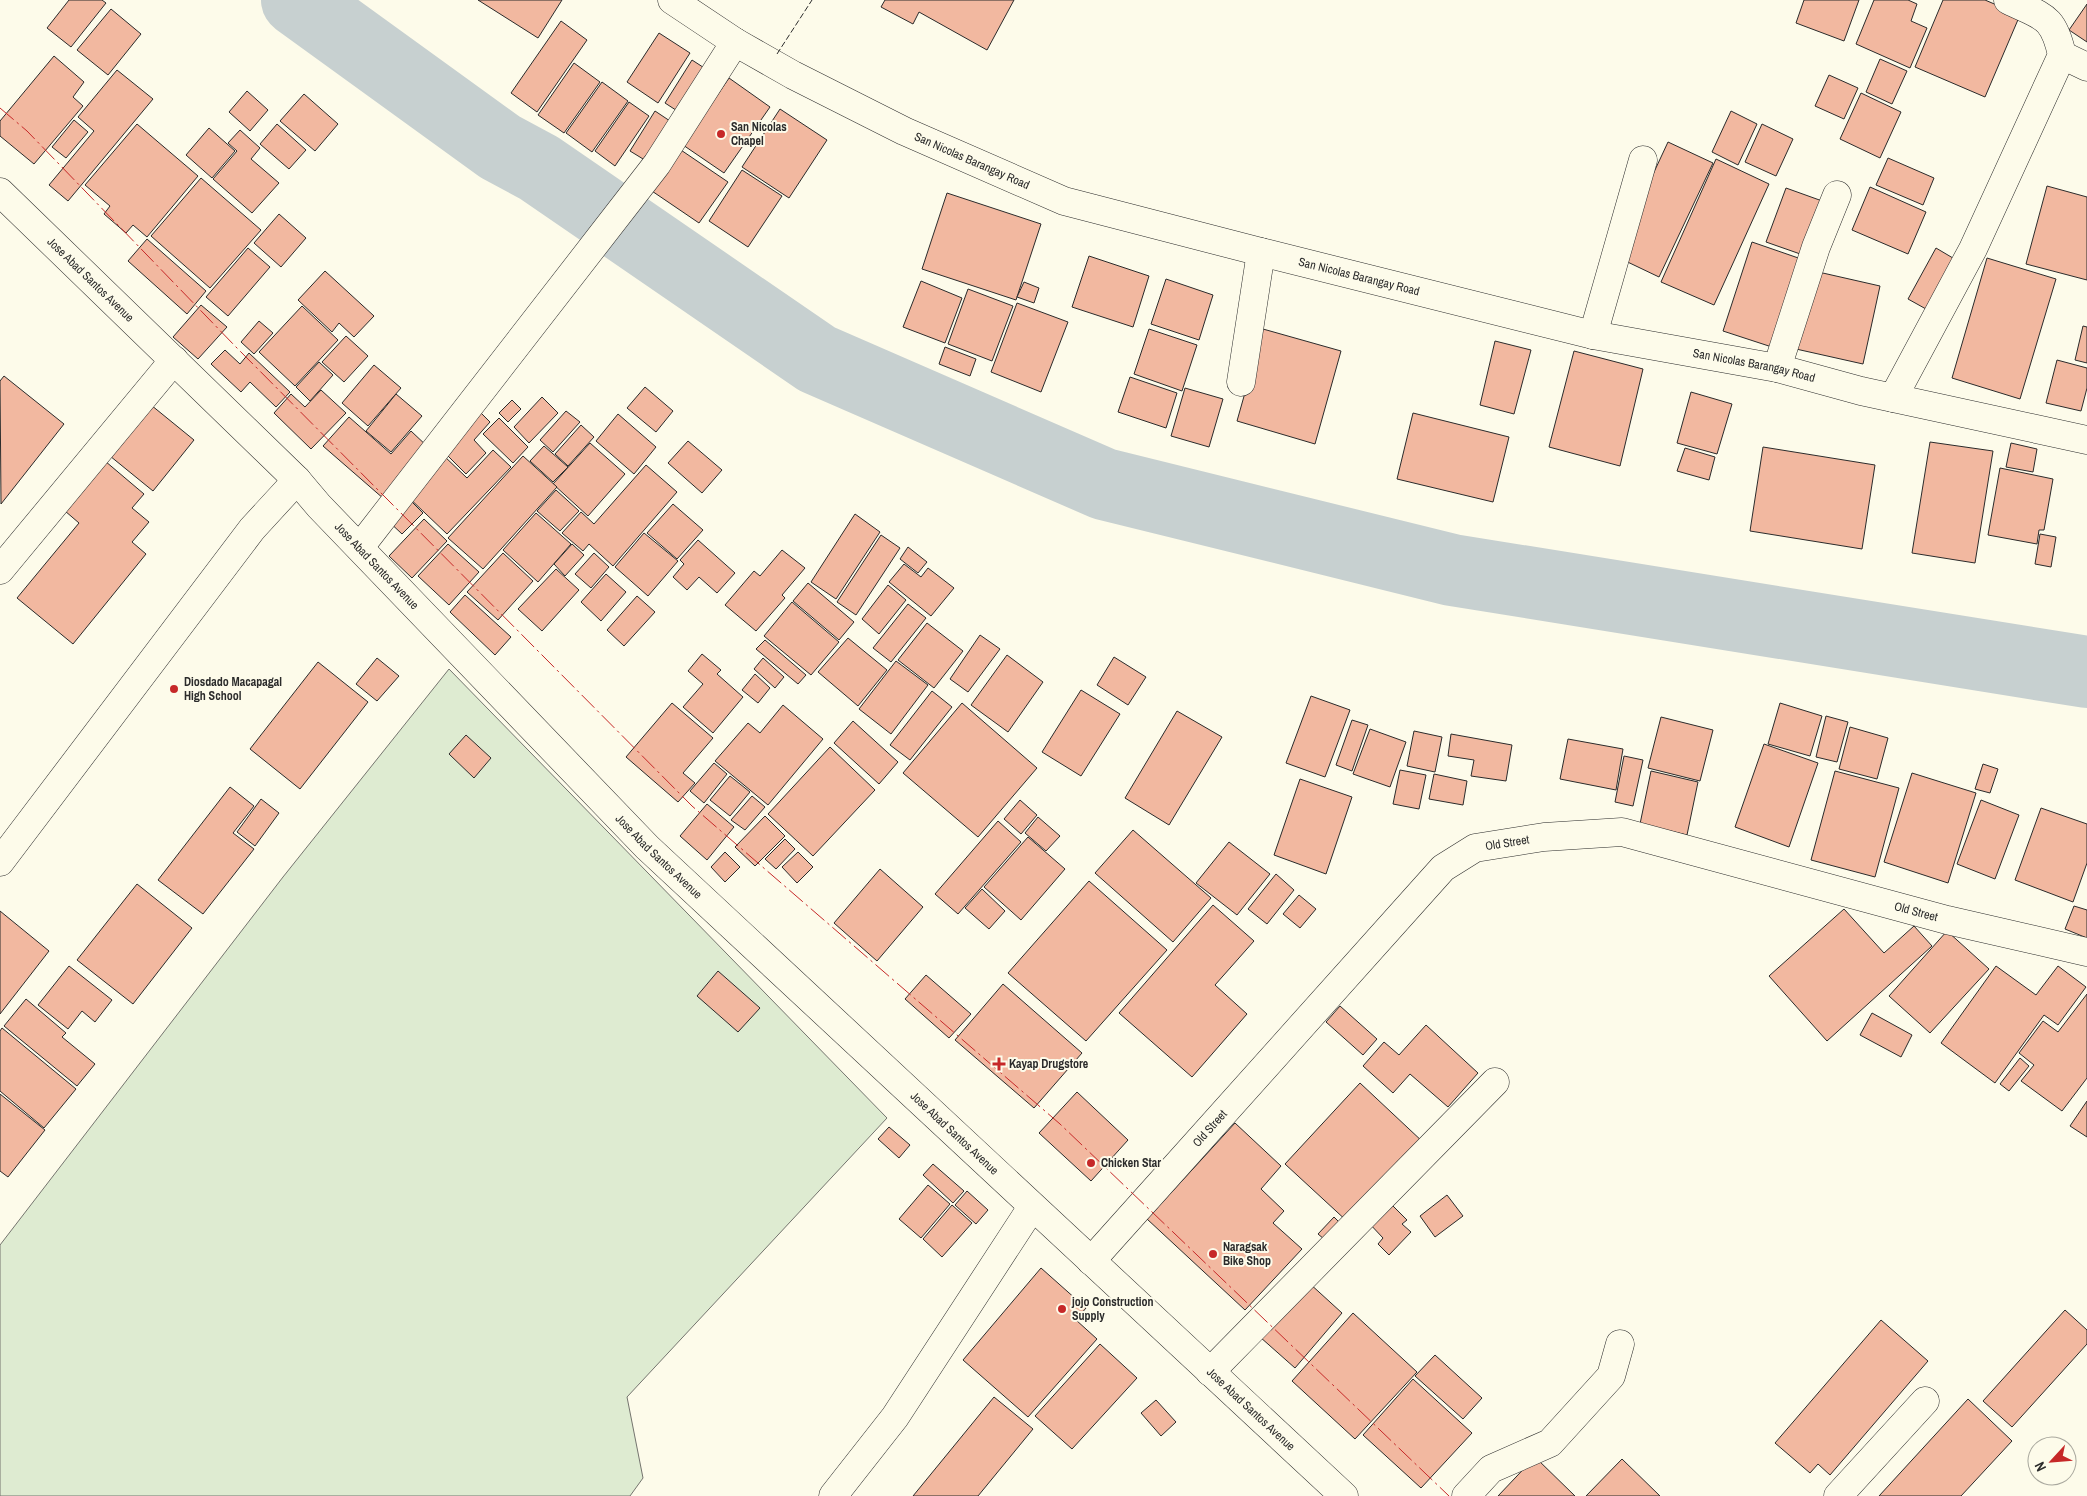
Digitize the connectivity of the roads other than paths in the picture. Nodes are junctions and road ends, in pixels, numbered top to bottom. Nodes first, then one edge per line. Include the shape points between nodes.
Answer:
1 (672, 0) edge
2 (2008, 0) edge
3 (734, 42) junction
4 (2062, 55) junction
5 (2087, 67) edge
6 (1644, 160) dead end
7 (0, 192) edge
8 (1837, 195) dead end
9 (1260, 252) junction
10 (1593, 334) junction
11 (174, 360) junction
12 (1777, 368) junction
13 (1241, 382) dead end
14 (1893, 398) junction
15 (2087, 440) edge
16 (297, 480) junction
17 (360, 547) junction
18 (0, 570) edge
19 (0, 862) edge
20 (2087, 952) edge
21 (1495, 1082) dead end
22 (1032, 1207) junction
23 (1091, 1261) junction
24 (1620, 1344) dead end
25 (1210, 1372) junction
26 (1924, 1401) dead end
27 (833, 1496) edge
28 (1344, 1496) edge
29 (1466, 1496) edge
30 (1838, 1496) edge

1 - 3 main road, San Nicolas Barangay Road
2 - 4 main road via 2045,18 2057,33
3 - 9 main road, San Nicolas Barangay Road via 904,131 1064,201
3 - 17 main road via 657,164
4 - 5 main road
4 - 14 main road via 1974,249
6 - 10 main road
7 - 11 main road, Jose Abad Santos Avenue
8 - 12 main road via 1816,247
9 - 10 main road, San Nicolas Barangay Road
9 - 13 main road
10 - 12 main road, San Nicolas Barangay Road
11 - 16 main road, Jose Abad Santos Avenue
11 - 18 main road
12 - 14 main road, San Nicolas Barangay Road
14 - 15 main road, San Nicolas Barangay Road
16 - 17 main road, Jose Abad Santos Avenue
16 - 19 main road via 252,529
17 - 22 main road, Jose Abad Santos Avenue via 647,847
20 - 23 main road, Old Street via 1946,920 1622,832 1544,837 1475,848 1443,868
21 - 25 main road
22 - 23 main road, Jose Abad Santos Avenue
22 - 27 main road via 895,1417
23 - 25 main road, Jose Abad Santos Avenue
24 - 29 main road via 1611,1376 1550,1443 1491,1469
25 - 28 main road, Jose Abad Santos Avenue
26 - 30 main road

